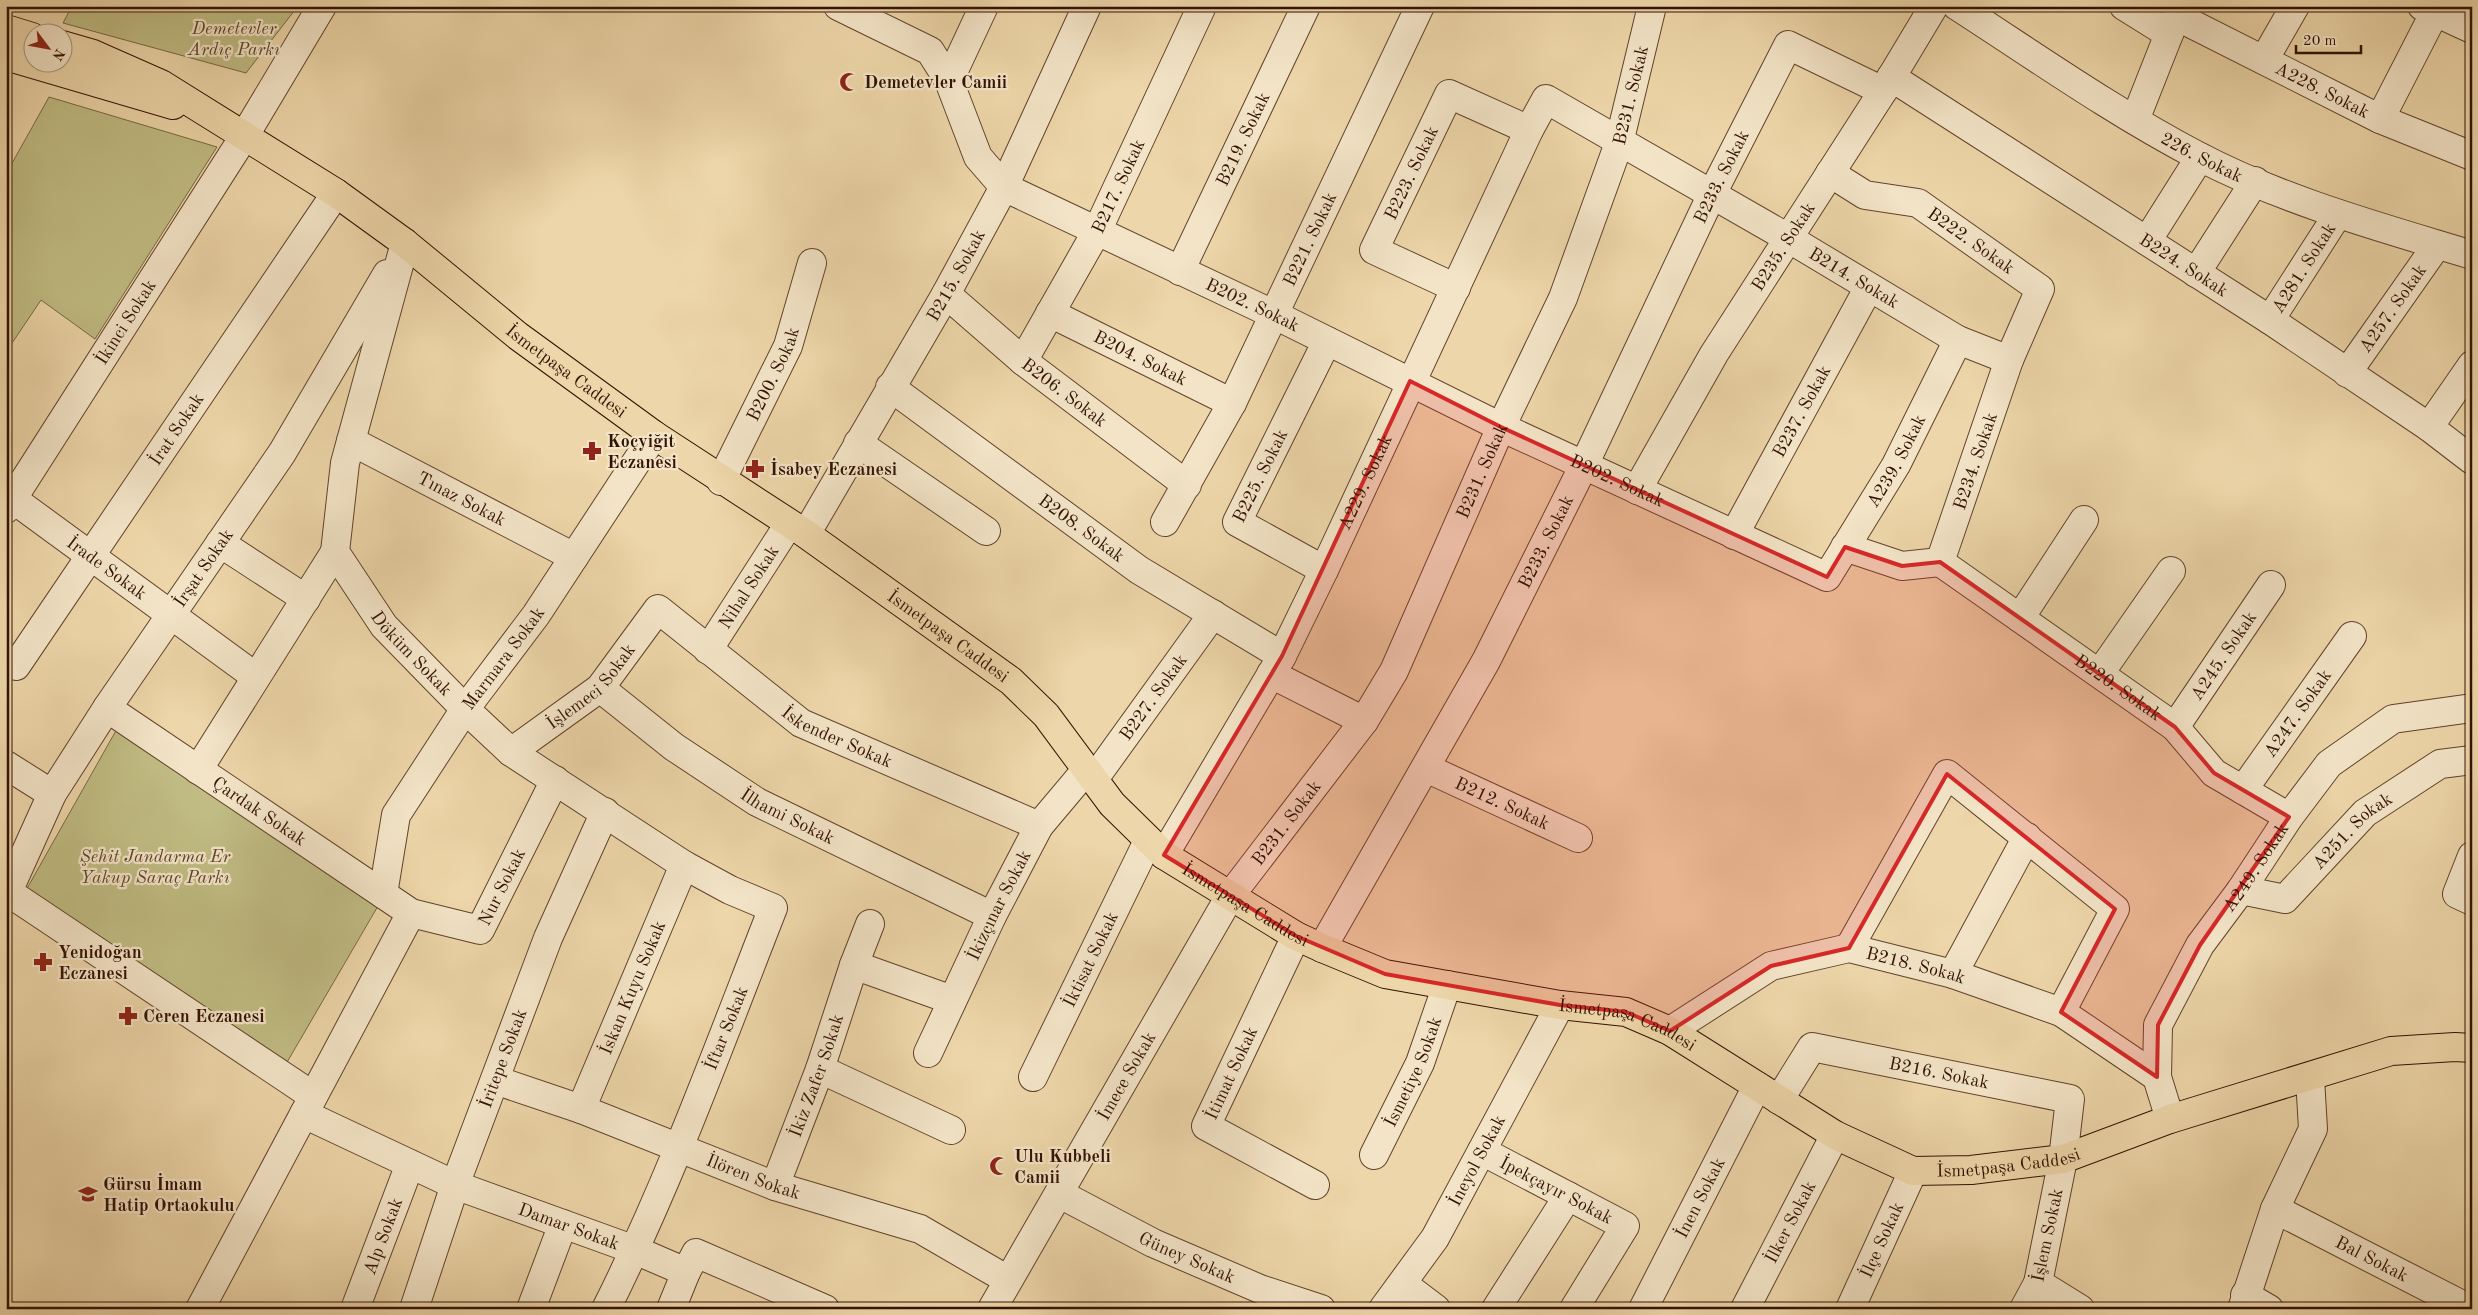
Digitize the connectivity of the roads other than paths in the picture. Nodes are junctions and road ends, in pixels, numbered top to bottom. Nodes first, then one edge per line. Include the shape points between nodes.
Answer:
1 (322, 6) edge
2 (838, 6) edge
3 (984, 6) edge
4 (1087, 6) edge
5 (1202, 6) edge
6 (1306, 6) edge
7 (1420, 6) edge
8 (1652, 6) edge
9 (1934, 6) edge
10 (1957, 6) edge
11 (2124, 6) edge
12 (2295, 6) edge
13 (2432, 9) edge
14 (871, 13) edge
15 (2175, 19) edge
16 (6, 29) edge
17 (2472, 29) edge
18 (22, 34) edge
19 (1788, 45) joint
20 (72, 48) edge
21 (6, 56) edge
22 (2264, 60) junction
23 (949, 81) junction
24 (1887, 84) junction
25 (1546, 99) joint
26 (212, 116) junction
27 (2135, 120) junction
28 (2380, 120) junction
29 (1529, 130) junction
30 (245, 134) junction
31 (1619, 142) junction
32 (2200, 156) junction
33 (2472, 156) edge
34 (1830, 173) junction
35 (2255, 181) junction
36 (1004, 187) junction
37 (336, 193) junction
38 (1712, 194) junction
39 (2338, 214) junction
40 (1098, 229) junction
41 (1788, 238) junction
42 (2147, 241) junction
43 (406, 243) junction
44 (2437, 244) junction
45 (2472, 255) edge
46 (812, 263) dead end
47 (1180, 271) junction
48 (2196, 273) junction
49 (1869, 287) junction
50 (1456, 288) junction
51 (946, 294) junction
52 (1050, 313) junction
53 (1275, 315) junction
54 (2270, 320) junction
55 (1958, 340) junction
56 (1327, 341) junction
57 (2009, 360) junction
58 (1023, 361) junction
59 (2472, 365) edge
60 (2347, 372) junction
61 (1410, 382) junction
62 (890, 387) junction
63 (1232, 404) junction
64 (1501, 427) junction
65 (2429, 427) junction
66 (654, 435) junction
67 (351, 441) junction
68 (858, 443) junction
69 (2472, 460) edge
70 (1584, 465) junction
71 (722, 481) junction
72 (1187, 485) junction
73 (1637, 490) junction
74 (9, 501) edge
75 (2084, 520) dead end
76 (1165, 522) dead end
77 (797, 529) junction
78 (986, 531) dead end
79 (1734, 535) junction
80 (220, 543) junction
81 (1845, 547) junction
82 (335, 552) junction
83 (90, 556) junction
84 (574, 557) junction
85 (1940, 562) junction
86 (1324, 570) junction
87 (2171, 572) dead end
88 (1827, 576) joint
89 (2271, 585) dead end
90 (306, 599) junction
91 (658, 609) joint
92 (172, 614) junction
93 (1213, 614) junction
94 (2020, 618) junction
95 (2352, 636) dead end
96 (708, 650) junction
97 (1277, 665) junction
98 (16, 666) dead end
99 (2100, 673) junction
100 (256, 677) junction
101 (600, 688) junction
102 (106, 708) junction
103 (2472, 708) edge
104 (465, 709) junction
105 (1364, 721) junction
106 (2175, 727) junction
107 (511, 752) junction
108 (2472, 760) edge
109 (6, 765) edge
110 (1426, 768) junction
111 (198, 770) junction
112 (1090, 774) junction
113 (555, 780) junction
114 (2243, 790) junction
115 (52, 794) junction
116 (605, 812) junction
117 (2289, 817) junction
118 (1039, 826) junction
119 (2027, 837) junction
120 (1578, 838) dead end
121 (1156, 848) junction
122 (2472, 856) edge
123 (684, 865) junction
124 (2241, 890) junction
125 (7, 894) edge
126 (383, 894) junction
127 (1230, 896) junction
128 (2472, 901) edge
129 (774, 908) joint
130 (411, 913) junction
131 (992, 916) junction
132 (870, 924) dead end
133 (1296, 936) junction
134 (1322, 948) junction
135 (1849, 948) junction
136 (854, 965) junction
137 (1953, 974) junction
138 (1446, 985) junction
139 (952, 1000) junction
140 (1560, 1005) junction
141 (2061, 1012) junction
142 (1670, 1031) junction
143 (2472, 1048) edge
144 (928, 1053) dead end
145 (820, 1069) junction
146 (1032, 1077) dead end
147 (2157, 1077) junction
148 (2310, 1078) junction
149 (496, 1080) junction
150 (1768, 1093) junction
151 (308, 1105) junction
152 (581, 1109) junction
153 (2170, 1119) junction
154 (950, 1130) dead end
155 (1835, 1135) junction
156 (679, 1148) junction
157 (1482, 1151) junction
158 (1374, 1155) dead end
159 (2062, 1159) junction
160 (410, 1164) junction
161 (1913, 1171) junction
162 (455, 1185) junction
163 (1315, 1185) dead end
164 (775, 1186) junction
165 (1060, 1194) junction
166 (1568, 1196) junction
167 (2274, 1208) junction
168 (563, 1224) junction
169 (635, 1250) junction
170 (686, 1272) junction
171 (1008, 1280) junction
172 (2038, 1283) junction
173 (1403, 1284) junction
174 (2244, 1302) edge
175 (200, 1309) edge
176 (355, 1309) edge
177 (414, 1309) edge
178 (530, 1309) edge
179 (606, 1309) edge
180 (671, 1309) edge
181 (825, 1309) edge
182 (992, 1309) edge
183 (1321, 1309) edge
184 (1383, 1309) edge
185 (1436, 1309) edge
186 (1496, 1309) edge
187 (1574, 1309) edge
188 (1643, 1309) edge
189 (1746, 1309) edge
190 (1850, 1309) edge
191 (2024, 1309) edge
192 (2080, 1309) edge
193 (2269, 1309) edge
194 (2470, 1309) edge

1 - 30 street, İkinci Sokak
2 - 14 street, B202. Sokak
3 - 23 street
4 - 36 street, B215. Sokak
5 - 40 street, B217. Sokak
6 - 47 street, B219. Sokak
7 - 53 street, B221. Sokak
8 - 31 street, B231. Sokak
9 - 24 street, B235. Sokak
10 - 27 street, 226. Sokak
11 - 15 street, A228. Sokak
12 - 22 street
13 - 17 street
13 - 28 street
14 - 23 street, B202. Sokak via 930,52
15 - 22 street, A228. Sokak
15 - 27 street
16 - 18 main road
19 - 24 street, B224. Sokak
19 - 38 street, B233. Sokak
20 - 26 main road, İsmetpaşa Caddesi via 161,84
21 - 26 main road, İsmetpaşa Caddesi
22 - 28 street, A228. Sokak
23 - 36 street, B202. Sokak via 978,157
24 - 34 street, B235. Sokak
24 - 42 street, B224. Sokak
25 - 29 street, A229. Sokak
25 - 31 street, B214. Sokak
26 - 30 main road, İsmetpaşa Caddesi
27 - 32 street, 226. Sokak
28 - 33 street, A228. Sokak
29 - 50 street, A229. Sokak
29 - 50 street, B223. Sokak via 1449,94 1374,250
30 - 37 main road, İsmetpaşa Caddesi
30 - 74 street, İkinci Sokak
31 - 38 street, B214. Sokak
31 - 64 street, B231. Sokak via 1563,298
32 - 35 street, 226. Sokak
32 - 42 street
34 - 41 street, B235. Sokak
34 - 57 street, B222. Sokak via 1865,195 1918,203 2040,289
35 - 39 street, 226. Sokak
35 - 48 street
36 - 40 street, B202. Sokak
36 - 51 street, B215. Sokak
37 - 43 main road, İsmetpaşa Caddesi
37 - 83 street, İrat Sokak
38 - 41 street, B214. Sokak
38 - 70 street, B233. Sokak
39 - 44 street, 226. Sokak
39 - 54 street, A281. Sokak
40 - 47 street, B202. Sokak
40 - 52 street, B217. Sokak
41 - 49 street, B214. Sokak
41 - 73 street, B235. Sokak via 1714,354
42 - 48 street, B224. Sokak
43 - 66 main road, İsmetpaşa Caddesi via 518,336
43 - 67 street
43 - 80 street, İrşat Sokak via 282,453
44 - 45 street, 226. Sokak
44 - 60 street, A257. Sokak
46 - 71 street, B200. Sokak via 788,346
47 - 53 street, B202. Sokak
48 - 54 street, B224. Sokak
49 - 55 street, B214. Sokak
49 - 79 street, B237. Sokak
50 - 61 street, A229. Sokak
51 - 58 street, B206. Sokak
51 - 62 street, B215. Sokak
52 - 58 street, B217. Sokak
52 - 63 street, B204. Sokak
53 - 56 street, B202. Sokak
53 - 63 street, B221. Sokak
54 - 60 street, B224. Sokak
55 - 57 street, B214. Sokak
55 - 81 street, A239. Sokak via 1896,465
56 - 61 street, B202. Sokak
56 - 86 street, B225. Sokak via 1237,522
57 - 85 street, B234. Sokak
58 - 72 street, B206. Sokak
59 - 65 street
60 - 65 street, B224. Sokak
61 - 64 street, B202. Sokak
61 - 86 street, A229. Sokak
62 - 68 street, B215. Sokak
62 - 93 street, B208. Sokak via 1139,570
63 - 72 street, B221. Sokak
64 - 70 street, B202. Sokak
64 - 105 street, B231. Sokak via 1394,671
65 - 69 street, B224. Sokak
66 - 71 main road, İsmetpaşa Caddesi
66 - 84 street, Marmara Sokak
67 - 82 street via 345,463
67 - 84 street, Tınaz Sokak
68 - 77 street, B215. Sokak
68 - 78 street
70 - 73 street, B202. Sokak
70 - 110 street, B233. Sokak via 1486,661
71 - 77 main road, İsmetpaşa Caddesi
72 - 76 street, B221. Sokak
73 - 79 street, B202. Sokak
74 - 83 street, İrade Sokak
75 - 94 street
77 - 96 street, Nihal Sokak
77 - 112 main road, İsmetpaşa Caddesi via 1011,681 1046,715
79 - 88 street, B202. Sokak
80 - 90 street
80 - 92 street, İrşat Sokak
81 - 85 street via 1902,566
81 - 88 street, A239. Sokak
82 - 90 street
82 - 104 street, Döküm Sokak via 384,626
83 - 92 street, İrade Sokak
83 - 98 street, İrat Sokak
84 - 104 street, Marmara Sokak via 536,615
85 - 94 street, B220. Sokak
86 - 97 street, A229. Sokak
87 - 99 street
89 - 106 street, A245. Sokak
90 - 100 street
91 - 96 street, İskender Sokak
91 - 101 street, İşlemeci Sokak
92 - 100 street, İrade Sokak
92 - 102 street, İrşat Sokak
93 - 97 street, B208. Sokak
93 - 112 street, B227. Sokak
94 - 99 street, B220. Sokak
95 - 114 street, A247. Sokak
96 - 118 street, İskender Sokak via 801,723
97 - 105 street, B208. Sokak
97 - 121 street, A229. Sokak
99 - 106 street, B220. Sokak
100 - 111 street
101 - 107 street, İşlemeci Sokak
101 - 131 street, İlhami Sokak via 674,747 757,802
102 - 111 street, Çardak Sokak
102 - 115 street, İrşat Sokak
103 - 117 street, A249. Sokak via 2393,719 2329,764
104 - 107 street, Döküm Sokak
104 - 126 street, Marmara Sokak via 396,815
105 - 127 street, B231. Sokak
106 - 114 street, B220. Sokak via 2214,773
107 - 113 street, Döküm Sokak
108 - 124 street, A251. Sokak via 2440,764 2365,813 2285,899
109 - 115 street
110 - 120 street, B212. Sokak
110 - 134 street, B233. Sokak
111 - 126 street, Çardak Sokak
112 - 118 street, İkizçınar Sokak
112 - 121 main road, İsmetpaşa Caddesi via 1112,804
113 - 116 street, Döküm Sokak
113 - 130 street, Nur Sokak via 480,930
114 - 117 street, B220. Sokak
115 - 125 street, İrşat Sokak
116 - 123 street, Döküm Sokak
116 - 149 street, İritepe Sokak via 548,938
117 - 124 street, A249. Sokak
118 - 131 street, İkizçınar Sokak
119 - 135 street via 1947,774
119 - 137 street
119 - 141 street via 2115,909
121 - 127 main road, İsmetpaşa Caddesi
121 - 146 street, İktisat Sokak
122 - 128 street via 2457,894
123 - 129 street, Döküm Sokak via 730,890
123 - 152 street, İskan Kuyu Sokak
124 - 147 street, A249. Sokak via 2200,945 2158,1024
125 - 151 street, Damar Sokak
126 - 130 street, Çardak Sokak
127 - 133 main road, İsmetpaşa Caddesi
127 - 165 street, İmece Sokak
129 - 156 street, İftar Sokak
130 - 151 street
131 - 139 street, İkizçınar Sokak
132 - 136 street, İkiz Zafer Sokak
133 - 134 main road, İsmetpaşa Caddesi
133 - 163 street, İtimat Sokak via 1206,1126
134 - 138 main road, İsmetpaşa Caddesi via 1385,974
135 - 137 street, B218. Sokak
135 - 142 street, B218. Sokak via 1771,966
136 - 139 street
136 - 145 street, İkiz Zafer Sokak
137 - 141 street, B218. Sokak
138 - 140 main road, İsmetpaşa Caddesi
138 - 158 street, İsmetiye Sokak via 1420,1063
139 - 144 street, İkizçınar Sokak
140 - 142 main road, İsmetpaşa Caddesi via 1626,1012
140 - 157 street, İneyol Sokak
141 - 147 street, B218. Sokak
142 - 150 main road, İsmetpaşa Caddesi
143 - 148 main road, İsmetpaşa Caddesi via 2391,1051
145 - 154 street
145 - 164 street, İkiz Zafer Sokak
147 - 153 street, A249. Sokak
148 - 153 main road, İsmetpaşa Caddesi
148 - 167 street via 2313,1129
149 - 152 street, İlören Sokak
149 - 162 street, İritepe Sokak
150 - 155 main road, İsmetpaşa Caddesi
150 - 159 street, B216. Sokak via 1812,1047 2070,1099
150 - 188 street, İnen Sokak
151 - 160 street, Damar Sokak
151 - 175 street
152 - 156 street, İlören Sokak
153 - 159 main road, İsmetpaşa Caddesi
155 - 161 main road, İsmetpaşa Caddesi
155 - 189 street, İlker Sokak
156 - 164 street, İlören Sokak
156 - 169 street, İftar Sokak
157 - 166 street, İpekçayır Sokak
157 - 173 street, İneyol Sokak via 1435,1238
159 - 161 main road, İsmetpaşa Caddesi via 1971,1170
159 - 172 street, İşlem Sokak
160 - 162 street, Damar Sokak
160 - 176 street, Alp Sokak
161 - 190 street, İlçe Sokak
162 - 168 street, Damar Sokak
162 - 177 street, İritepe Sokak
164 - 171 street, İlören Sokak via 920,1229
165 - 171 street, İmece Sokak
165 - 183 street, Güney Sokak via 1153,1243 1260,1289
166 - 186 street
166 - 187 street, İpekçayır Sokak via 1625,1226
167 - 174 street
167 - 194 street, Bal Sokak
168 - 169 street, Damar Sokak
168 - 178 street
169 - 170 street, Damar Sokak
169 - 179 street, İftar Sokak
170 - 180 street
170 - 181 street via 696,1253
171 - 182 street, İmece Sokak
172 - 191 street, İşlem Sokak
172 - 192 street
173 - 184 street, İneyol Sokak
173 - 185 street
174 - 193 street

